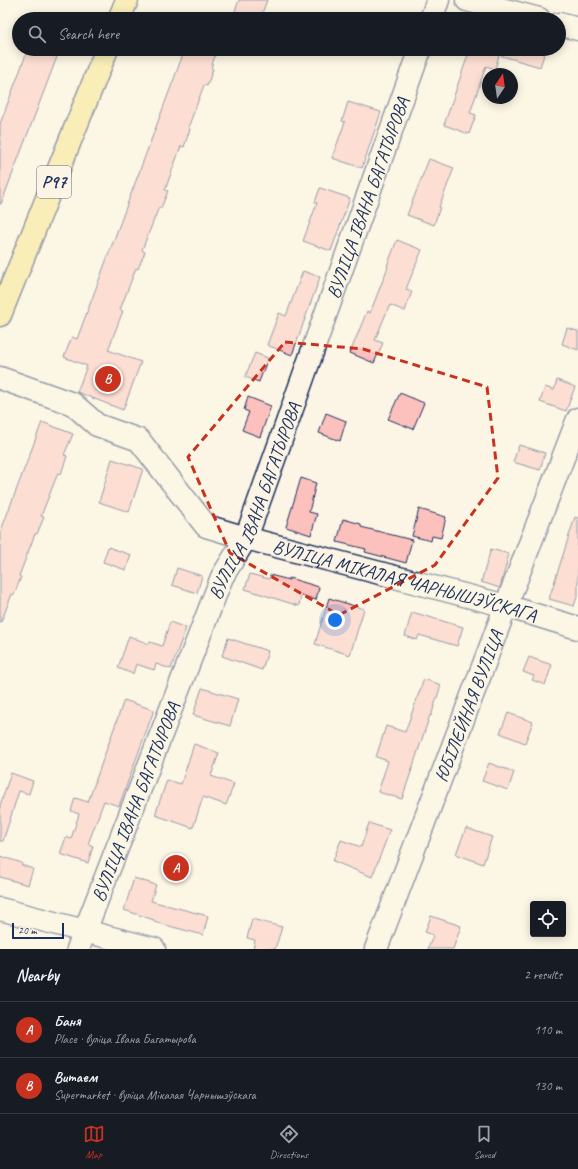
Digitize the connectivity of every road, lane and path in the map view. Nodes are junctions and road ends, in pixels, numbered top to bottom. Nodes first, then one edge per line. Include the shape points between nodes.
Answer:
1 (127, 0) edge
2 (438, 0) edge
3 (467, 0) edge
4 (122, 12) edge
5 (434, 12) edge
6 (512, 12) edge
7 (566, 26) edge
8 (578, 29) edge
9 (104, 56) edge
10 (418, 56) edge
11 (0, 315) edge
12 (0, 378) edge
13 (578, 419) edge
14 (246, 538) junction
15 (506, 606) junction
16 (578, 628) edge
17 (0, 909) edge
18 (82, 940) edge
19 (154, 949) edge
20 (376, 949) edge

1 - 4 main road
2 - 5 street
3 - 6 street
7 - 8 street
9 - 11 main road, Р97
10 - 14 street, ВУЛІЦА ІВАНА БАГАТЫРОВА
12 - 14 street, ВУЛІЦА МІКАЛАЯ ЧАРНЫШЭЎСКАГА via 72,404 97,425 139,440 206,526
13 - 15 street, ЮБІЛЕЙНАЯ ВУЛІЦА
14 - 15 street, ВУЛІЦА МІКАЛАЯ ЧАРНЫШЭЎСКАГА
14 - 18 street, ВУЛІЦА ІВАНА БАГАТЫРОВА via 222,577
15 - 16 street, ВУЛІЦА МІКАЛАЯ ЧАРНЫШЭЎСКАГА
15 - 20 street, ЮБІЛЕЙНАЯ ВУЛІЦА
17 - 18 street
18 - 19 street

